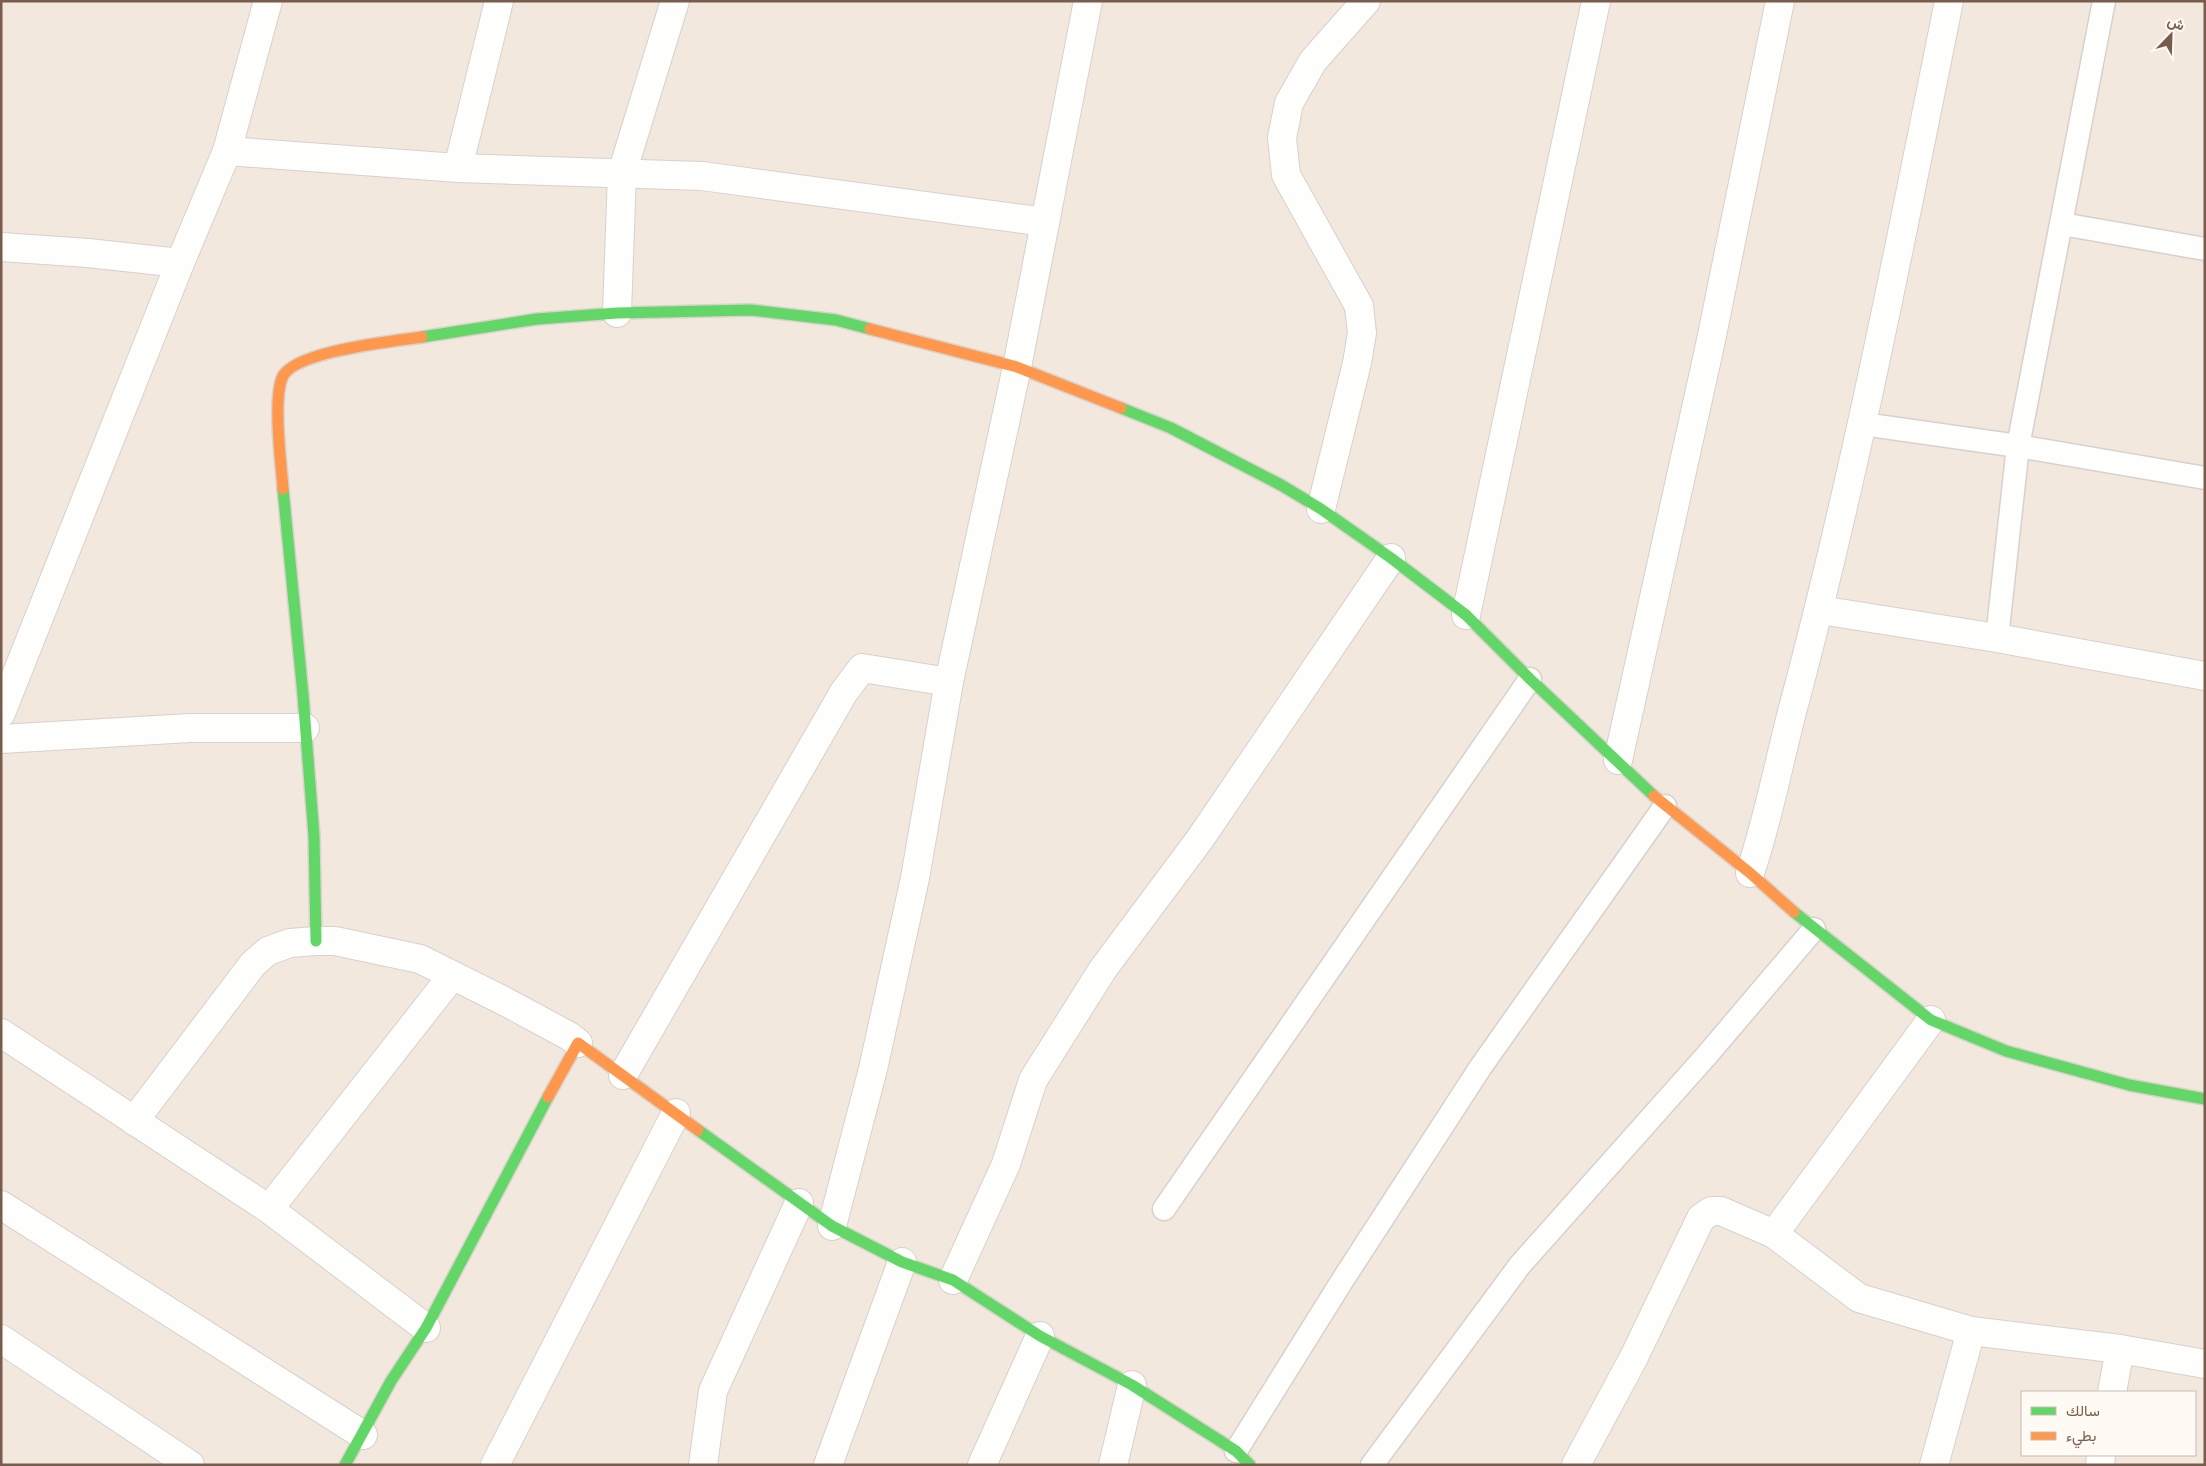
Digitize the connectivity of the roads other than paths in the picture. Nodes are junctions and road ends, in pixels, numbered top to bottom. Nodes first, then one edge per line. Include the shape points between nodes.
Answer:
1 (268, 1) edge
2 (499, 1) edge
3 (675, 1) edge
4 (1088, 1) edge
5 (1366, 1) edge
6 (1596, 1) edge
7 (1780, 1) edge
8 (1949, 1) edge
9 (2104, 1) edge
10 (227, 151) junction
11 (458, 168) junction
12 (622, 173) junction
13 (1045, 222) junction
14 (2062, 224) junction
15 (1, 247) edge
16 (2205, 249) edge
17 (180, 263) junction
18 (617, 313) junction
19 (1017, 367) junction
20 (1863, 424) junction
21 (2018, 446) junction
22 (2205, 478) edge
23 (1321, 509) junction
24 (1392, 558) junction
25 (1820, 610) junction
26 (1466, 615) junction
27 (1997, 638) junction
28 (2205, 676) edge
29 (1530, 679) junction
30 (949, 682) junction
31 (1, 713) edge
32 (306, 728) junction
33 (1, 739) edge
34 (1618, 760) junction
35 (1665, 806) junction
36 (1750, 873) junction
37 (1814, 929) junction
38 (316, 941) junction
39 (452, 976) junction
40 (1930, 1020) junction
41 (1, 1033) edge
42 (578, 1043) junction
43 (624, 1075) junction
44 (2205, 1098) edge
45 (676, 1113) junction
46 (134, 1121) junction
47 (799, 1203) junction
48 (1, 1205) edge
49 (269, 1209) junction
50 (1164, 1209) dead end
51 (832, 1226) junction
52 (1774, 1234) junction
53 (902, 1262) junction
54 (953, 1280) junction
55 (426, 1328) junction
56 (1971, 1331) junction
57 (1040, 1336) junction
58 (1, 1339) edge
59 (2120, 1349) junction
60 (2205, 1364) edge
61 (1132, 1385) junction
62 (2112, 1391) edge
63 (363, 1435) junction
64 (1243, 1458) edge
65 (190, 1465) edge
66 (345, 1465) edge
67 (495, 1465) edge
68 (703, 1465) edge
69 (828, 1465) edge
70 (982, 1465) edge
71 (1112, 1465) edge
72 (1372, 1465) edge
73 (1576, 1465) edge
74 (1934, 1465) edge

1 - 10 street
2 - 11 street
3 - 12 street
4 - 13 street
5 - 23 street via 1313,61 1288,103 1282,138 1286,174 1359,306 1362,333
6 - 26 street
7 - 34 street via 1710,345
8 - 20 street
9 - 14 lane
10 - 11 street
10 - 17 street
11 - 12 street
12 - 13 street via 702,176
12 - 18 street
13 - 19 street
14 - 16 lane
14 - 21 lane
15 - 17 street
17 - 31 street
18 - 19 street via 751,310 836,320
18 - 32 street via 537,319 360,346 304,359 282,377 278,400 284,507
19 - 23 street via 1171,428
19 - 30 street
20 - 21 lane
20 - 25 street
21 - 22 lane
21 - 27 lane
23 - 24 street
24 - 26 street
24 - 54 street via 1200,840 1103,968 1033,1080 1006,1164
25 - 27 street
25 - 36 street via 1786,733 1765,828
26 - 29 street
27 - 28 street
29 - 34 street
29 - 50 lane
30 - 43 street via 862,668 840,700
30 - 51 street via 915,878 873,1069
32 - 33 street via 190,728
32 - 38 street via 314,836
34 - 35 street
35 - 36 street
35 - 64 lane via 1480,1068 1342,1281
36 - 37 street
37 - 40 street
37 - 72 lane via 1520,1265
38 - 39 street via 335,941 420,959
38 - 46 street via 290,943 268,951 253,964
39 - 42 street
39 - 49 street
40 - 44 street via 2006,1050 2063,1067 2128,1085
40 - 52 street
41 - 46 street
42 - 43 street
42 - 55 street
43 - 45 street
45 - 47 street
45 - 67 street
46 - 49 street
47 - 51 street
47 - 68 street via 713,1391
48 - 63 street
49 - 55 street
51 - 53 street
52 - 56 street via 1859,1298
52 - 73 street via 1721,1211 1701,1218 1633,1359
53 - 54 street
53 - 69 street
54 - 57 street
55 - 63 street via 391,1381
56 - 59 street
56 - 74 street
57 - 61 street
57 - 70 street
58 - 65 street
59 - 60 street
59 - 62 street
61 - 64 street
61 - 71 street
63 - 66 street

